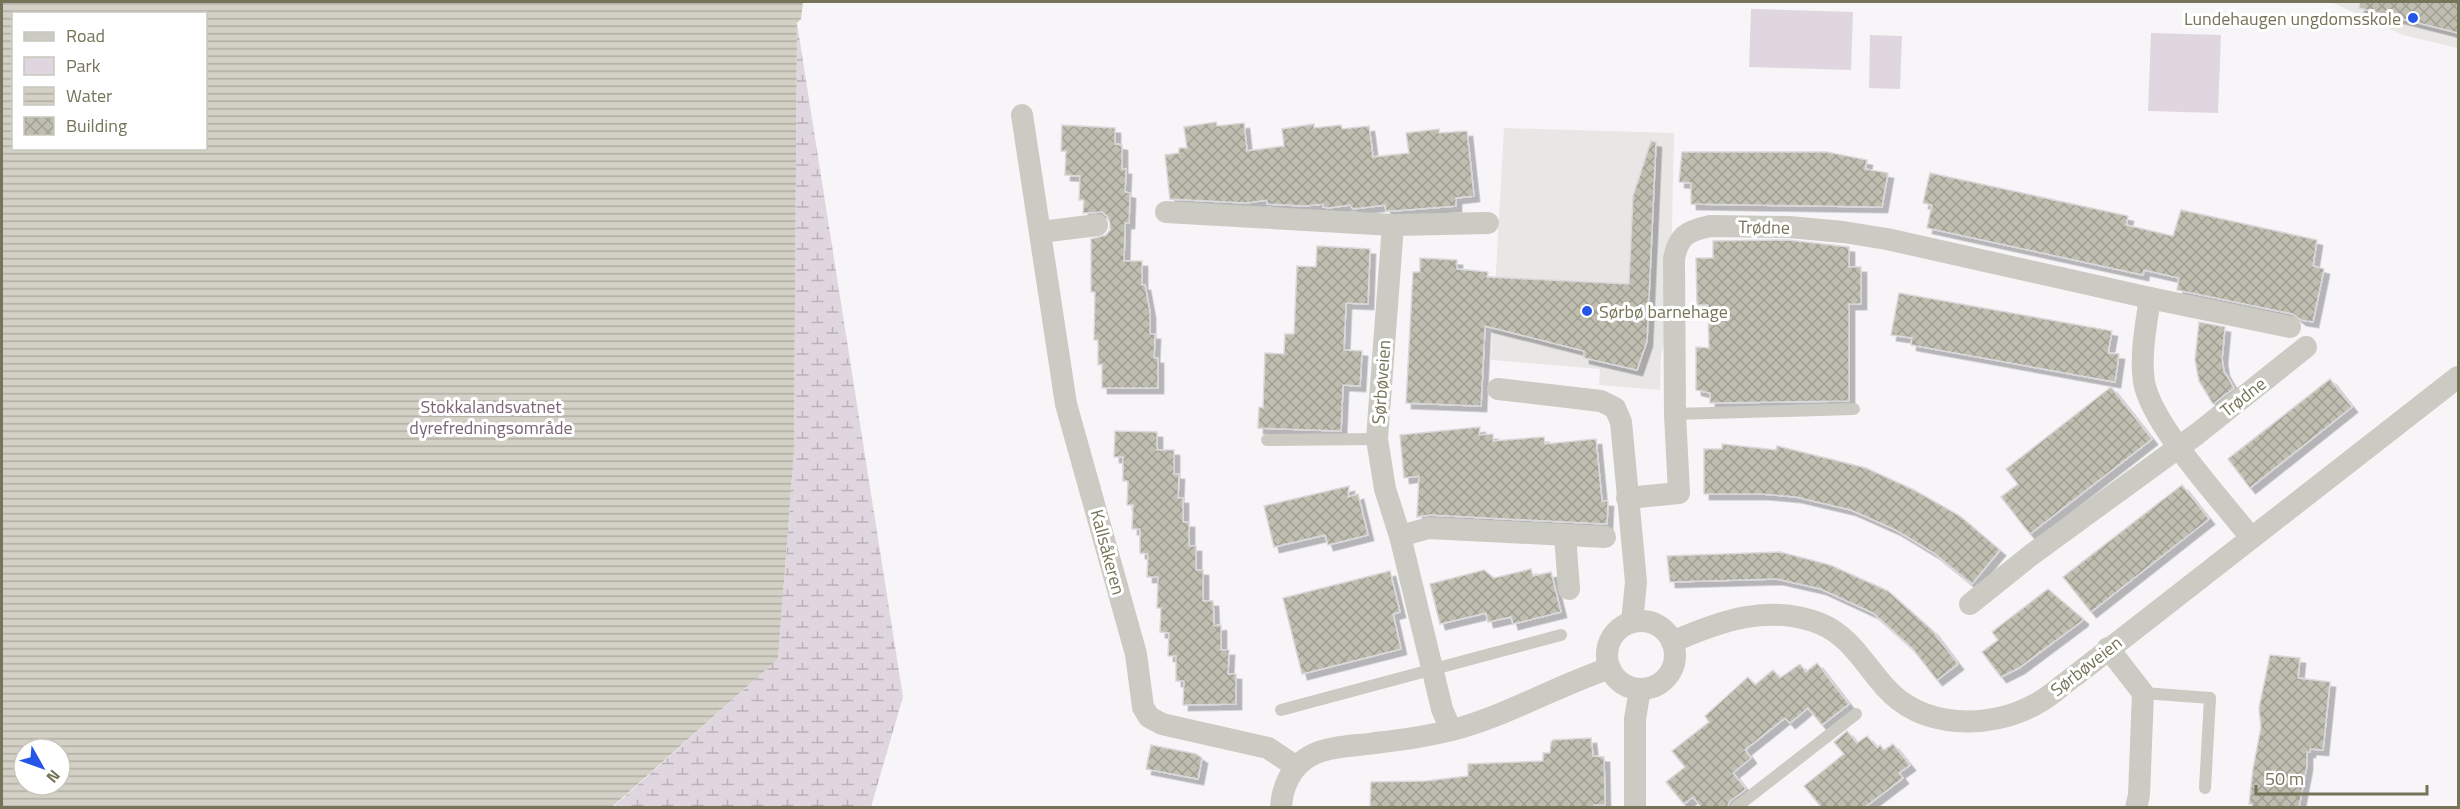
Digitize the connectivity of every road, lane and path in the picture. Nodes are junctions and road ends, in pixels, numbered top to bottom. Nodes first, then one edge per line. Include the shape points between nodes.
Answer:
1 (1022, 115) dead end
2 (1166, 212) dead end
3 (1488, 223) dead end
4 (1097, 225) dead end
5 (1393, 225) junction
6 (1041, 232) junction
7 (2150, 298) junction
8 (2290, 327) dead end
9 (2306, 347) dead end
10 (2458, 377) edge
11 (1498, 389) dead end
12 (1854, 409) dead end
13 (1675, 414) junction
14 (1377, 439) junction
15 (1267, 440) dead end
16 (2179, 447) junction
17 (1627, 498) junction
18 (1564, 535) junction
19 (1400, 536) junction
20 (1605, 537) dead end
21 (2251, 538) junction
22 (1569, 589) dead end
23 (1970, 604) dead end
24 (1632, 622) junction
25 (1561, 635) dead end
26 (1672, 642) junction
27 (2109, 648) junction
28 (1610, 668) junction
29 (1432, 671) junction
30 (1640, 689) junction
31 (2144, 693) junction
32 (1281, 710) dead end
33 (1856, 714) dead end
34 (1451, 730) junction
35 (1295, 766) junction
36 (2205, 788) dead end
37 (1281, 807) edge
38 (1635, 807) edge
39 (1735, 807) edge
40 (2136, 807) edge

1 - 6 street, Kallsåkeren
2 - 5 street
3 - 5 street
4 - 6 street
5 - 14 street, Sørbøveien
6 - 35 street, Kallsåkeren via 1066,404 1136,654 1143,707 1149,717 1162,724 1268,748
7 - 8 street, Trødne
7 - 13 street, Trødne via 1843,232 1789,227 1697,229 1677,245 1674,259
7 - 16 street via 2142,358 2144,382 2158,417
9 - 16 street, Trødne
10 - 21 street, Sørbøveien
11 - 17 street via 1600,401 1615,408 1621,422
12 - 13 lane
13 - 17 street, Trødne via 1679,493
14 - 15 lane
14 - 19 street, Sørbøveien via 1385,489
16 - 21 street
16 - 23 street, Trødne
17 - 24 street via 1636,582
18 - 19 street via 1429,528
18 - 20 street
18 - 22 street
19 - 29 street, Sørbøveien
21 - 27 street, Sørbøveien
24 - 26 street via 1652,622
24 - 28 street via 1613,635 1607,657
25 - 29 lane
26 - 27 street, Sørbøveien via 1746,615 1797,616 1823,624 1856,650 1886,688 1920,713 1975,722 2008,717 2037,704
26 - 30 street via 1674,664 1668,675 1660,683
27 - 31 street
28 - 30 street via 1622,683
28 - 34 street via 1575,679 1484,721
29 - 32 lane
29 - 34 street, Sørbøveien
30 - 38 street via 1635,719
31 - 36 lane via 2210,698
31 - 40 street
33 - 39 lane
34 - 35 street via 1314,754
35 - 37 street via 1286,783

